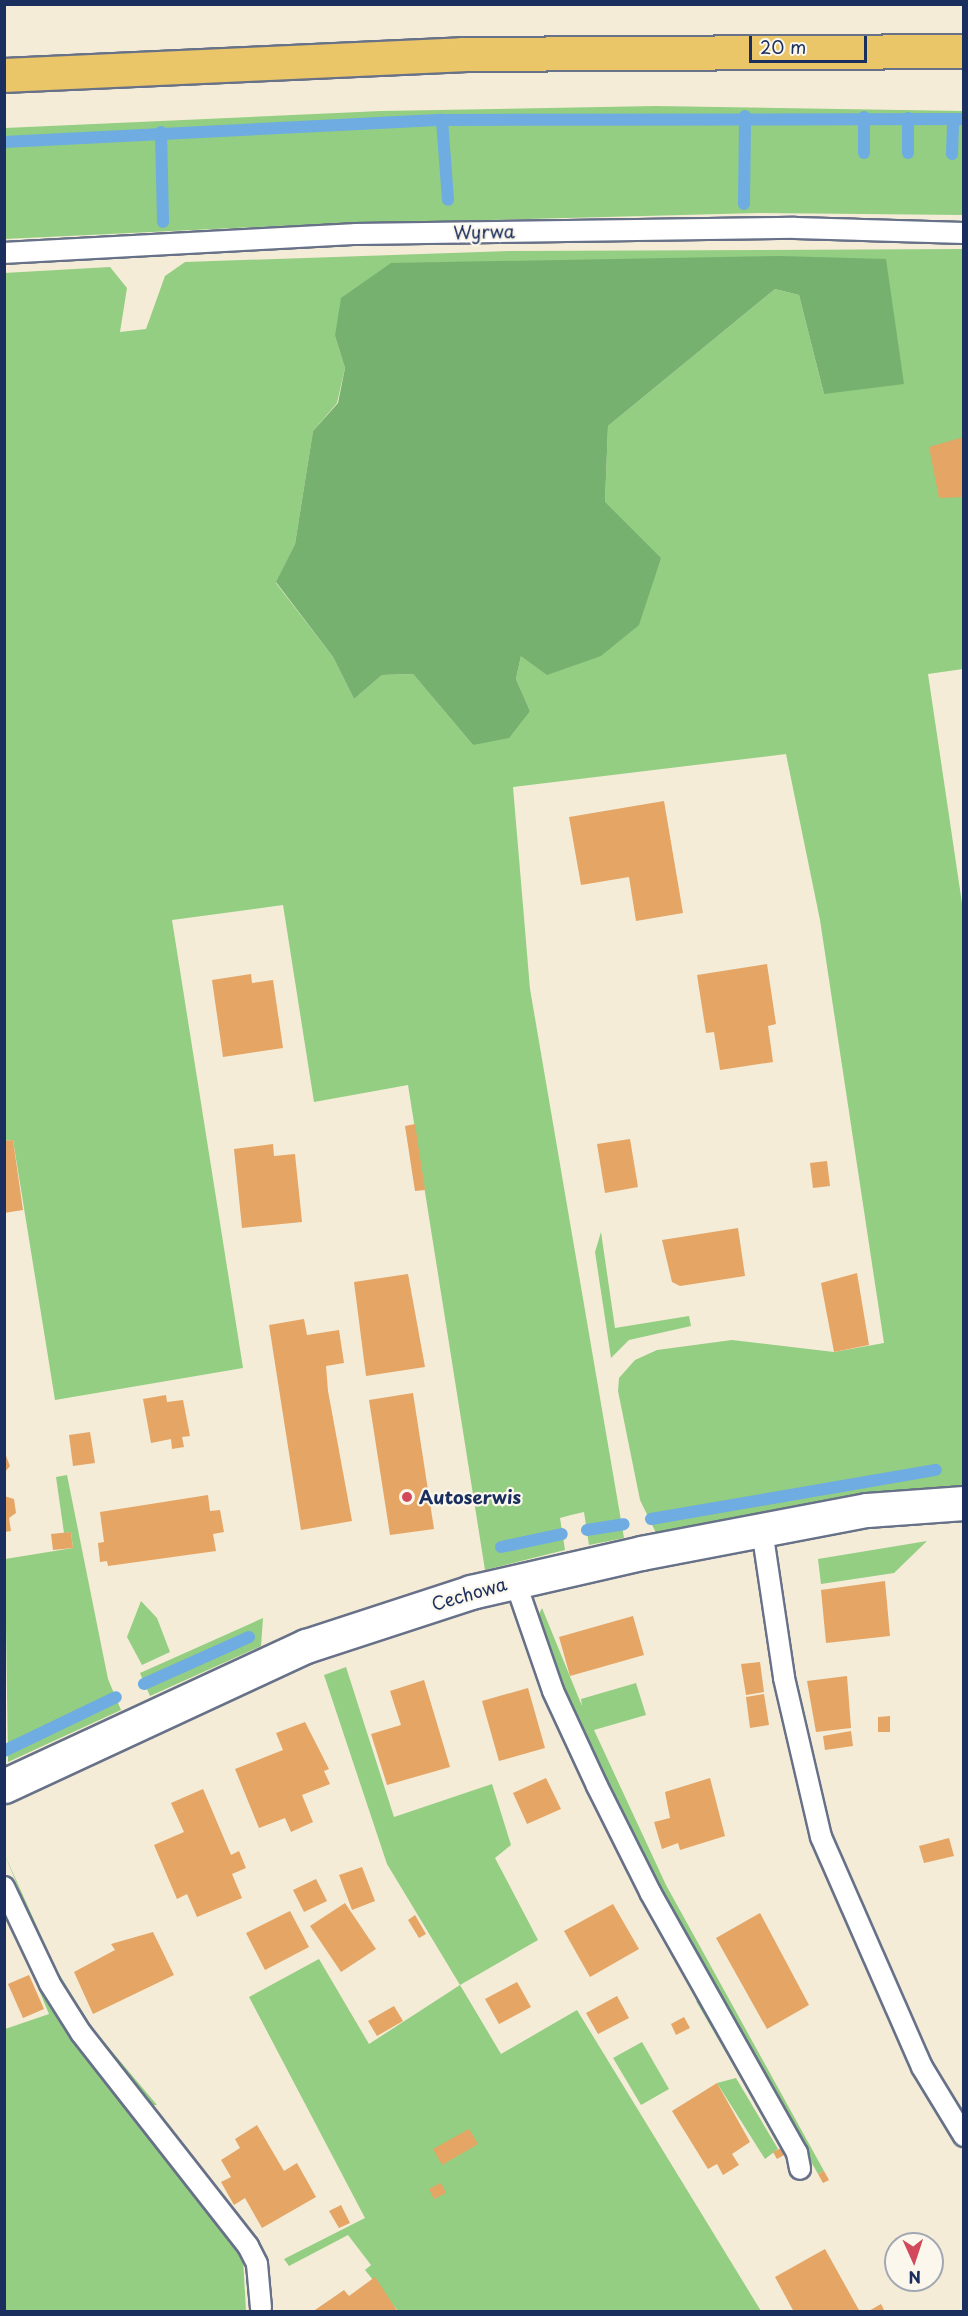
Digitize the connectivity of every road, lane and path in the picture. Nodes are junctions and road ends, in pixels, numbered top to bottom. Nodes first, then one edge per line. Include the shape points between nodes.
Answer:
1 (963, 51) edge
2 (4, 75) edge
3 (963, 233) edge
4 (4, 253) edge
5 (963, 1503) edge
6 (762, 1530) junction
7 (515, 1581) junction
8 (4, 1786) edge
9 (4, 1887) edge
10 (963, 2136) edge
11 (800, 2169) dead end
12 (261, 2308) dead end

1 - 2 highway via 417,55
3 - 4 lane, Wyrwa via 783,228 356,234
5 - 6 street, Cechowa via 867,1510
6 - 7 street, Cechowa
6 - 10 lane via 783,1677 821,1837 922,2067
7 - 8 street, Cechowa via 306,1646
7 - 11 lane via 554,1691 597,1786 650,1892 797,2153
9 - 12 lane via 50,1984 81,2033 248,2246 257,2264

